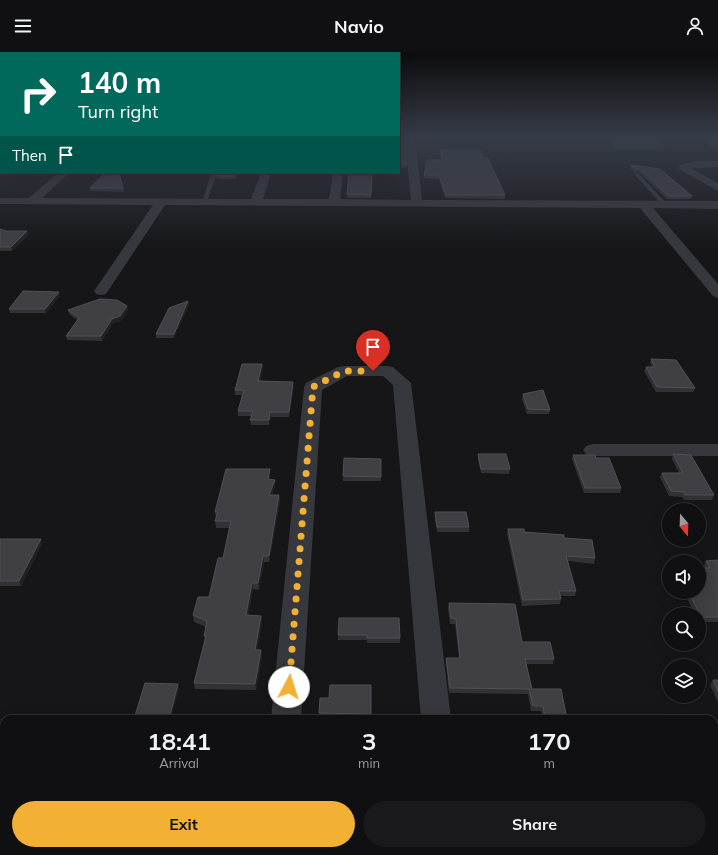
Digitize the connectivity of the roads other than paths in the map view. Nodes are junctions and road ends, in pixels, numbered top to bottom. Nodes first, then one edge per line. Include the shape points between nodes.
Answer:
1 (61, 175) edge
2 (213, 175) edge
3 (265, 175) edge
4 (338, 175) edge
5 (414, 175) edge
6 (638, 175) edge
7 (696, 175) edge
8 (718, 188) edge
9 (0, 201) edge
10 (32, 201) junction
11 (162, 201) junction
12 (204, 202) junction
13 (256, 202) junction
14 (334, 202) junction
15 (417, 203) junction
16 (643, 204) junction
17 (664, 204) junction
18 (718, 205) edge
19 (101, 291) dead end
20 (718, 293) edge
21 (593, 450) dead end
22 (718, 450) edge
23 (286, 715) edge
24 (436, 715) edge

1 - 10 street
2 - 12 lane
3 - 13 street
4 - 14 street
5 - 15 street
6 - 17 lane
7 - 8 street
9 - 10 street
10 - 11 street
11 - 12 street
11 - 19 street
12 - 13 street
13 - 14 street
14 - 15 street
15 - 16 street
16 - 17 street
16 - 20 street
17 - 18 street
21 - 22 street
23 - 24 street via 313,387 344,371 387,371 402,383

